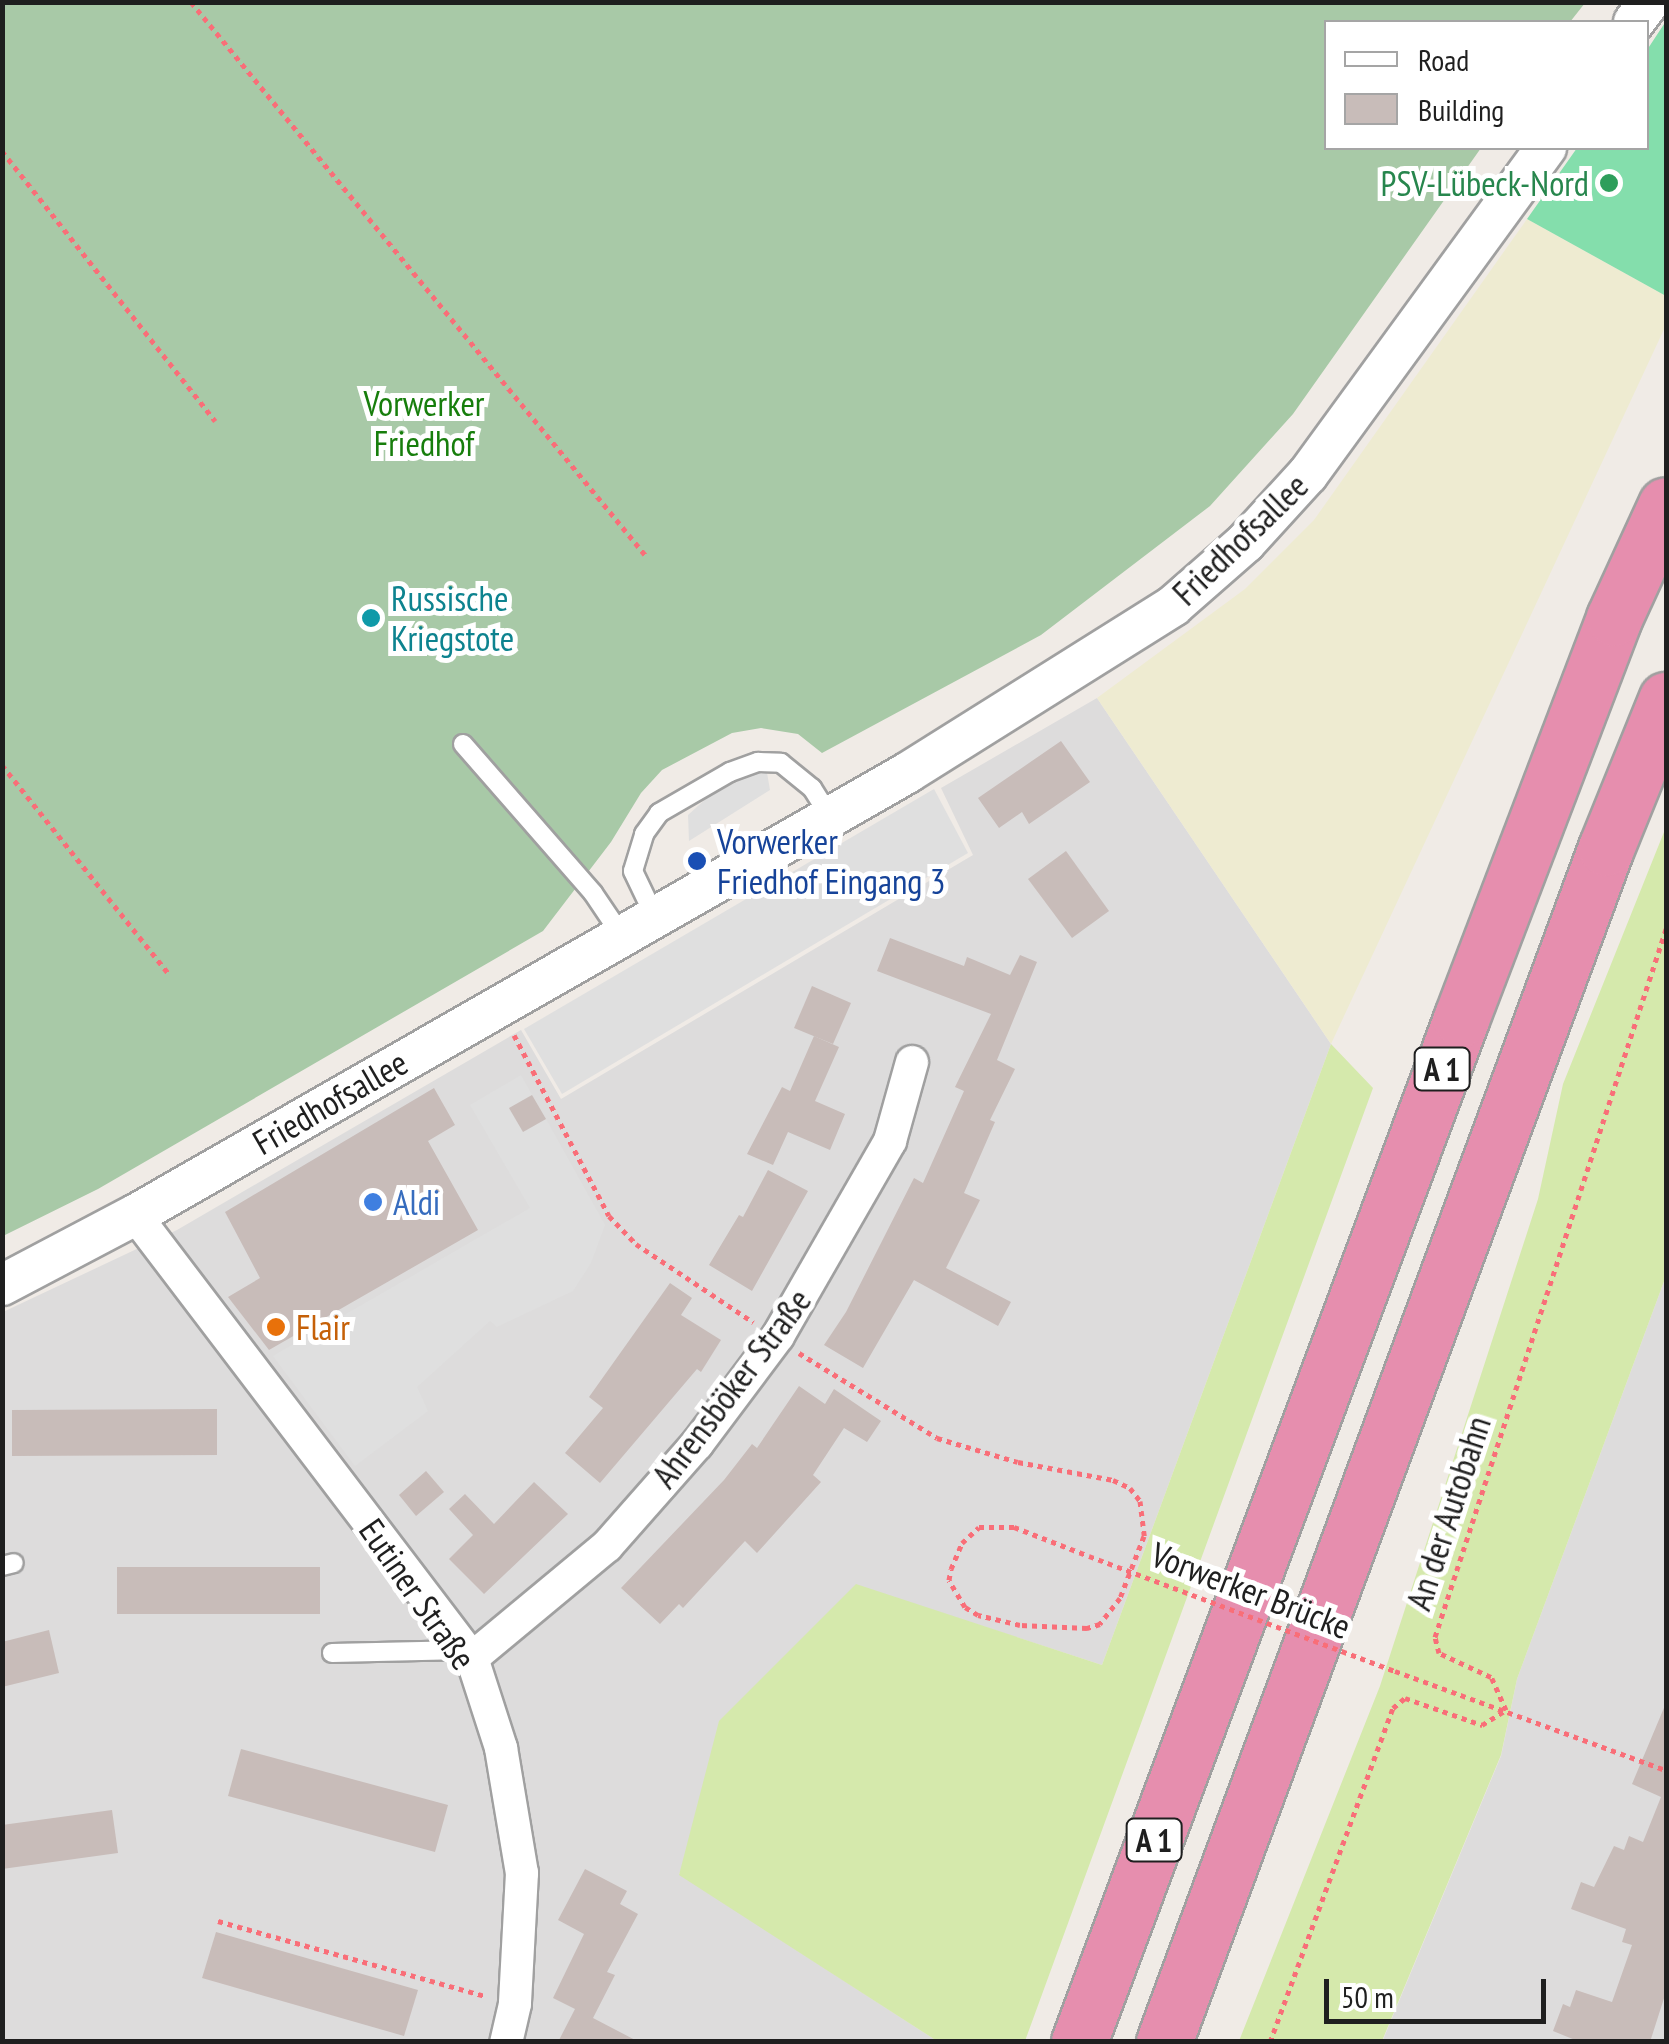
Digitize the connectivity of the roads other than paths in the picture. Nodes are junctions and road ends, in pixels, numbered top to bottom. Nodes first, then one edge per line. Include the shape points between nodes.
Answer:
1 (1545, 150) edge
2 (1666, 505) edge
3 (1666, 700) edge
4 (464, 744) dead end
5 (830, 817) junction
6 (639, 926) junction
7 (912, 1062) dead end
8 (134, 1215) junction
9 (2, 1284) edge
10 (332, 1652) dead end
11 (469, 1654) junction
12 (506, 2042) edge
13 (1080, 2042) edge
14 (1164, 2042) edge

1 - 5 street, Friedhofsallee via 1308,474 1245,543 1174,606
2 - 13 highway, A 1 via 1614,618
3 - 14 highway, A 1
4 - 6 lane via 593,893
5 - 6 street, Friedhofsallee
5 - 6 lane via 812,788 781,763 730,772 659,813 644,834 633,870
6 - 8 street, Friedhofsallee
7 - 11 street, Ahrensböker Straße via 890,1141 778,1336 607,1546
8 - 9 street, Friedhofsallee
8 - 11 street, Eutiner Straße
10 - 11 lane
11 - 12 street, Eutiner Straße via 500,1748 522,1873

